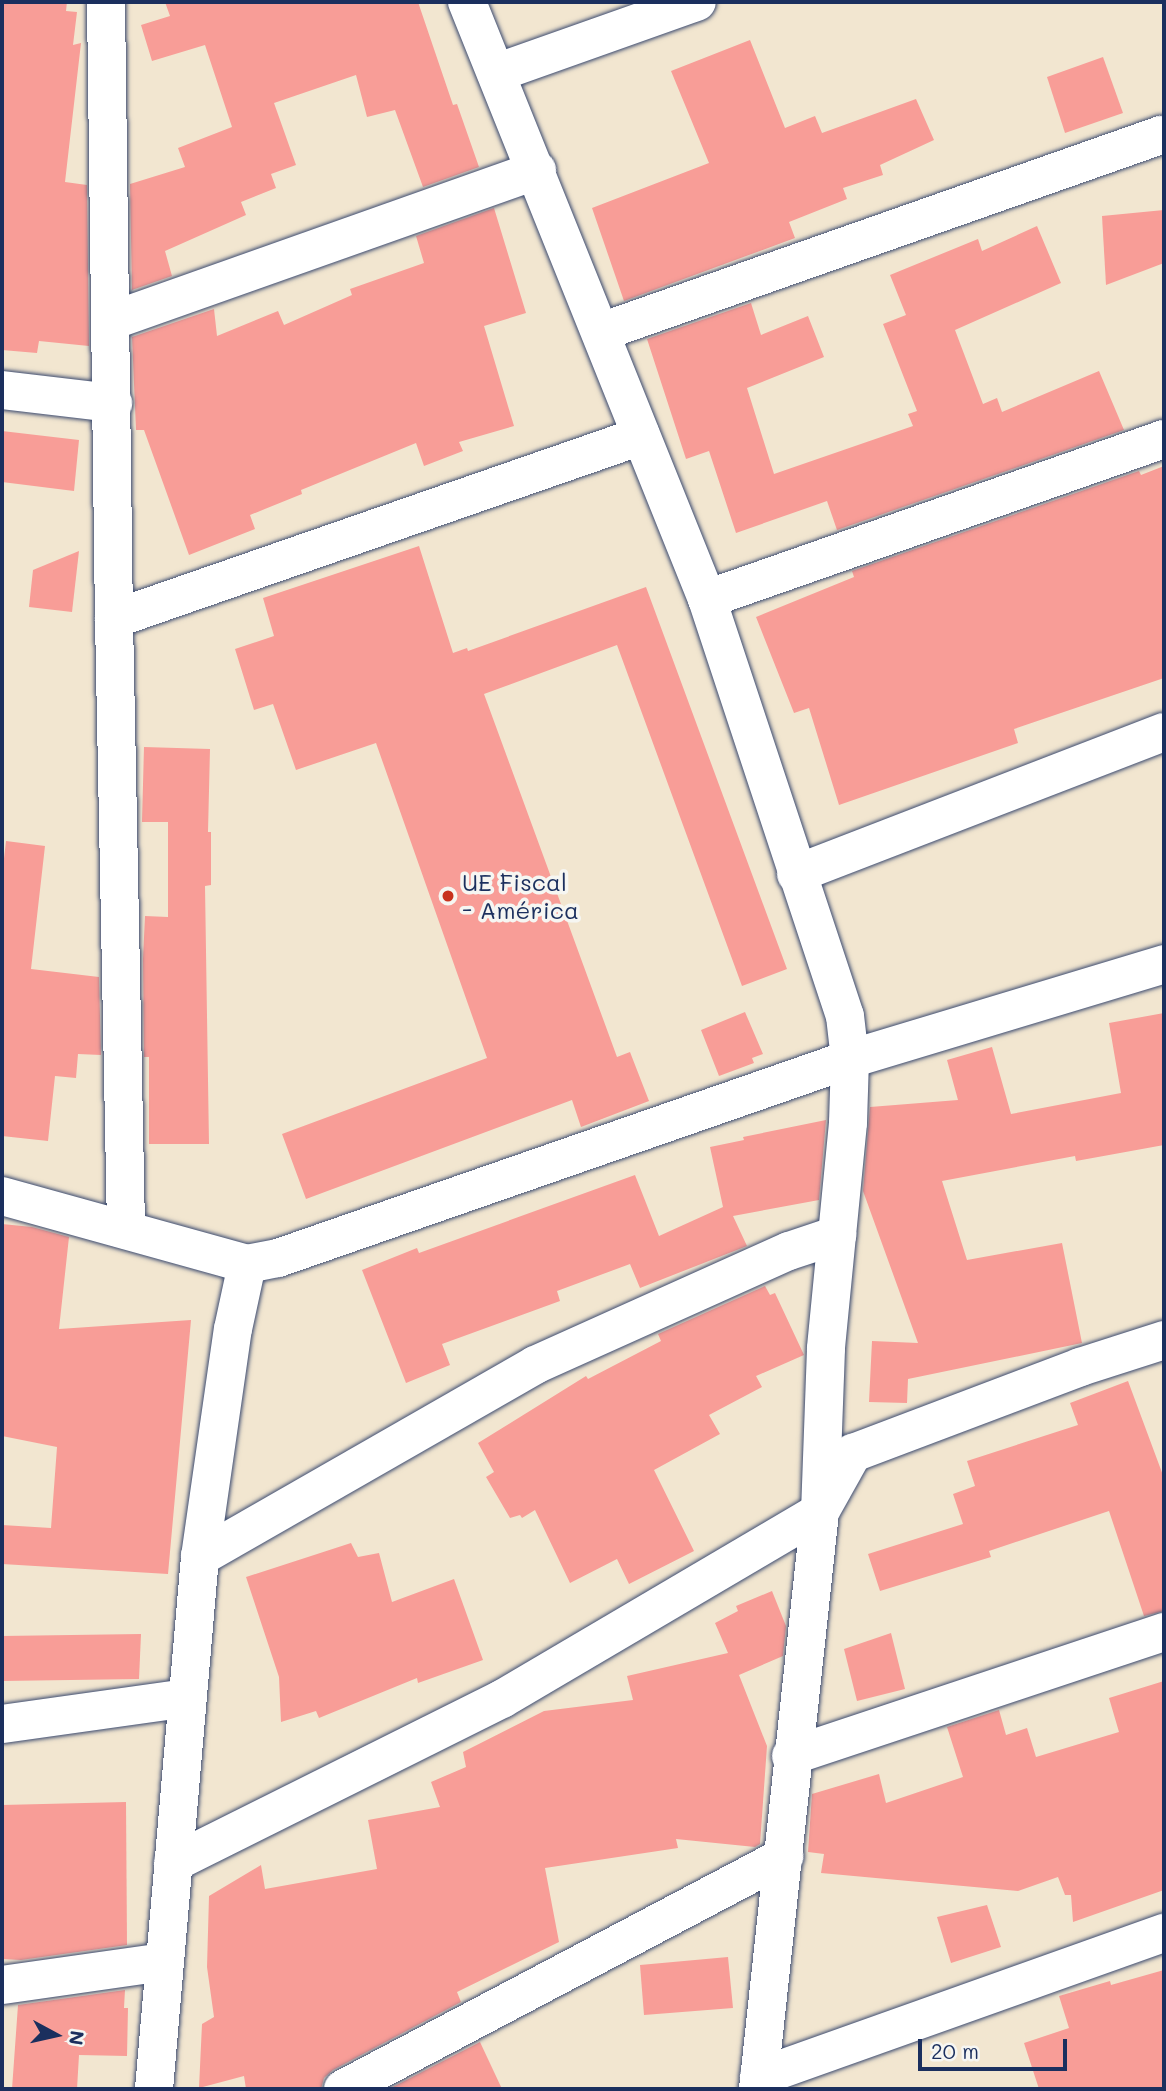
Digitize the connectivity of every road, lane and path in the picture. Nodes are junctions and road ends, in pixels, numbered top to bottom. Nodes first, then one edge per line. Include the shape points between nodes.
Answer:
1 (106, 2) edge
2 (467, 2) edge
3 (697, 2) edge
4 (496, 73) junction
5 (1161, 135) dead end
6 (537, 170) junction
7 (111, 321) junction
8 (601, 332) junction
9 (2, 390) edge
10 (113, 403) junction
11 (640, 436) junction
12 (1164, 439) edge
13 (707, 599) junction
14 (114, 619) junction
15 (1164, 732) edge
16 (796, 874) junction
17 (1164, 964) edge
18 (850, 1059) junction
19 (2, 1196) edge
20 (126, 1230) junction
21 (837, 1235) junction
22 (247, 1264) junction
23 (1164, 1340) edge
24 (820, 1512) junction
25 (200, 1557) junction
26 (1164, 1632) edge
27 (187, 1699) junction
28 (2, 1724) edge
29 (791, 1756) junction
30 (784, 1856) junction
31 (173, 1863) junction
32 (1164, 1933) edge
33 (164, 1962) junction
34 (2, 1985) edge
35 (758, 2083) edge
36 (154, 2089) edge
37 (343, 2089) edge

1 - 7 street
2 - 4 street
3 - 4 street
4 - 6 street
5 - 8 street
6 - 7 street
6 - 8 street
7 - 10 street
8 - 11 street
9 - 10 street
10 - 14 street
11 - 13 street
11 - 14 street
12 - 13 street
13 - 16 street
14 - 20 street
15 - 16 street
16 - 18 street via 845,1016
17 - 18 street
18 - 21 street
18 - 22 street via 278,1258
19 - 20 street
20 - 22 street
21 - 24 street via 826,1349
21 - 25 street via 789,1251 535,1365
22 - 25 street via 233,1329
23 - 24 street via 853,1453
24 - 29 street
24 - 31 street via 502,1699
25 - 27 street
26 - 29 street
27 - 28 street
27 - 31 street
29 - 30 street
30 - 35 street
30 - 37 street
31 - 33 street
32 - 35 street
33 - 34 street
33 - 36 street

